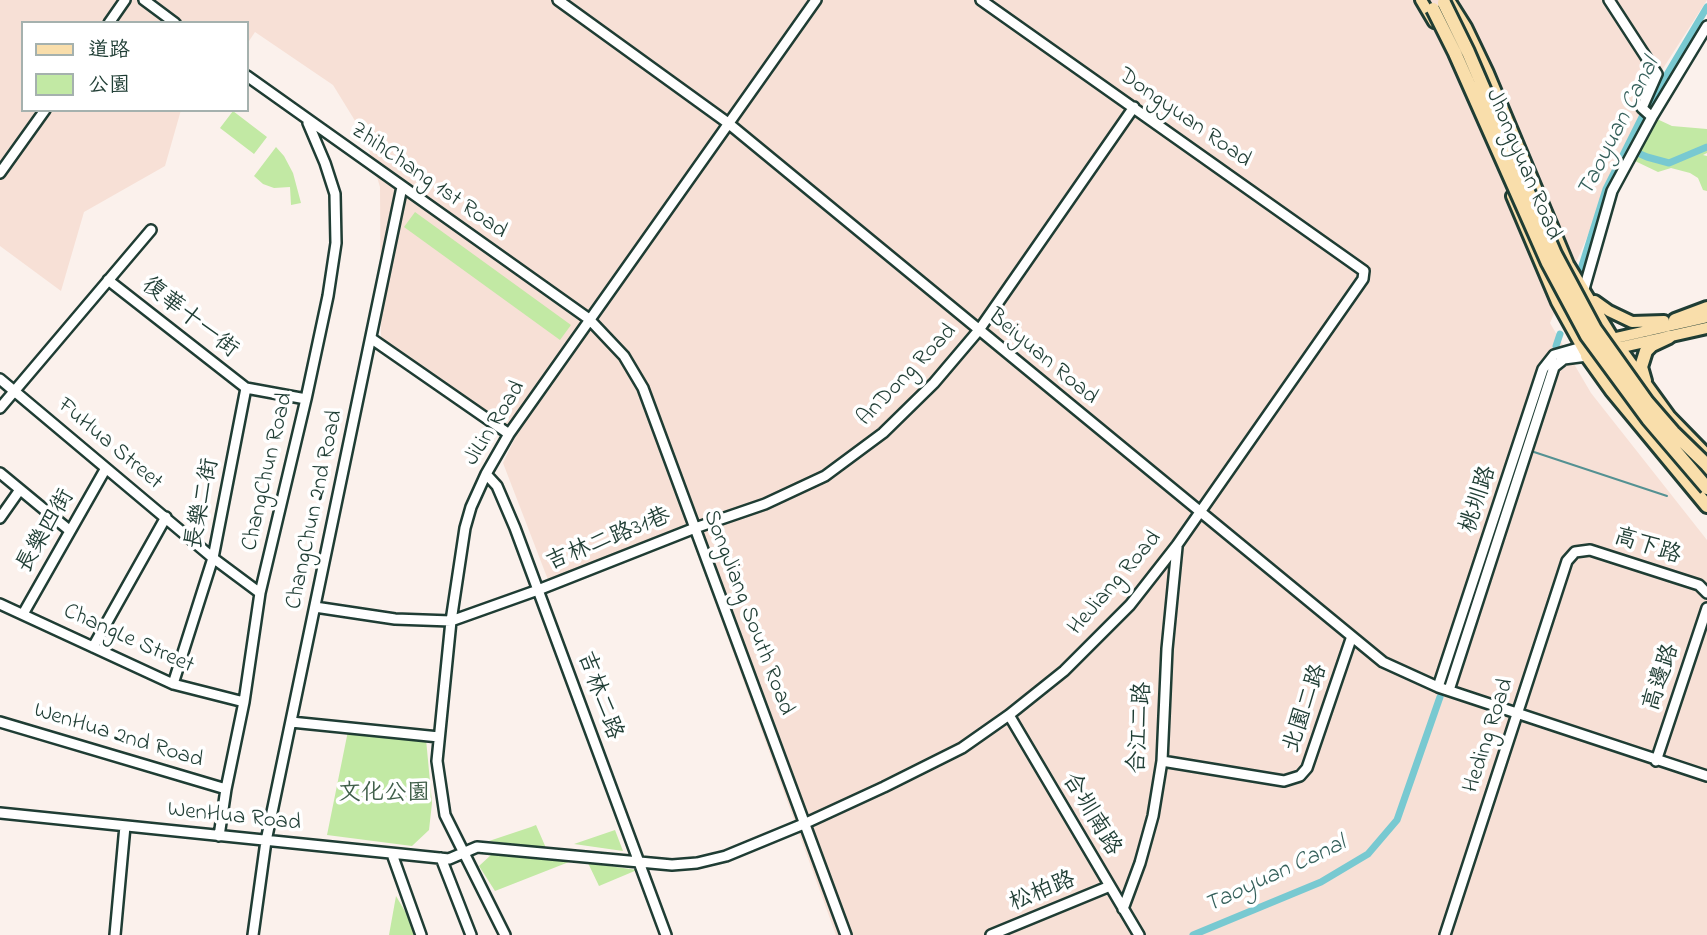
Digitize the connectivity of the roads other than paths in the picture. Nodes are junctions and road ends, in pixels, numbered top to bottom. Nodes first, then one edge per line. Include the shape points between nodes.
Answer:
1 (125, 0) edge
2 (144, 0) edge
3 (558, 0) edge
4 (816, 0) edge
5 (981, 0) edge
6 (1421, 0) edge
7 (1609, 0) edge
8 (1439, 2) edge
9 (110, 21) edge
10 (172, 21) edge
11 (1707, 26) edge
12 (248, 77) edge
13 (1134, 107) junction
14 (44, 112) edge
15 (1652, 117) junction
16 (307, 120) junction
17 (728, 123) junction
18 (0, 173) edge
19 (402, 187) junction
20 (151, 230) dead end
21 (1527, 231) junction
22 (1364, 271) joint
23 (108, 280) junction
24 (1587, 294) junction
25 (1707, 308) edge
26 (1707, 317) edge
27 (589, 319) junction
28 (1675, 320) junction
29 (1695, 320) junction
30 (1707, 328) edge
31 (978, 330) junction
32 (1669, 337) junction
33 (372, 339) junction
34 (1616, 343) junction
35 (1600, 348) junction
36 (1585, 351) junction
37 (0, 379) edge
38 (246, 388) junction
39 (14, 391) junction
40 (1653, 397) junction
41 (306, 399) junction
42 (0, 408) edge
43 (509, 434) junction
44 (1686, 436) junction
45 (1665, 452) junction
46 (1707, 456) edge
47 (1707, 466) edge
48 (106, 468) junction
49 (0, 473) edge
50 (486, 474) junction
51 (1707, 476) edge
52 (1707, 489) edge
53 (19, 491) junction
54 (1707, 506) edge
55 (1199, 513) junction
56 (166, 517) junction
57 (0, 518) edge
58 (695, 528) junction
59 (69, 530) junction
60 (1177, 545) junction
61 (1575, 552) joint
62 (214, 558) junction
63 (538, 590) junction
64 (1706, 592) edge
65 (260, 593) junction
66 (0, 604) edge
67 (315, 607) junction
68 (1707, 607) edge
69 (23, 614) junction
70 (451, 621) junction
71 (1351, 639) junction
72 (93, 647) junction
73 (173, 684) junction
74 (1438, 687) junction
75 (1449, 690) junction
76 (244, 702) junction
77 (1009, 715) junction
78 (1517, 715) junction
79 (0, 722) edge
80 (291, 722) junction
81 (439, 737) junction
82 (1162, 761) junction
83 (1656, 761) junction
84 (1707, 776) edge
85 (226, 789) junction
86 (0, 813) edge
87 (806, 823) junction
88 (125, 826) junction
89 (219, 835) junction
90 (267, 841) junction
91 (392, 854) junction
92 (462, 854) junction
93 (441, 858) junction
94 (638, 861) junction
95 (1110, 886) junction
96 (1124, 909) junction
97 (115, 935) edge
98 (253, 935) edge
99 (421, 935) edge
100 (471, 935) edge
101 (505, 935) edge
102 (666, 935) edge
103 (846, 935) edge
104 (990, 935) edge
105 (1139, 935) edge
106 (1445, 935) edge

1 - 9 street
2 - 10 street
3 - 17 street, Beiyuan Road
4 - 17 street, JiLin Road
5 - 13 street, Dongyuan Road
6 - 21 main road, Jhongyuan Road via 1469,93
7 - 15 street via 1657,74 1642,108
8 - 24 main road, Jhongyuan Road via 1466,27 1568,264
8 - 47 highway, bridge via 1468,52 1555,254 1595,329 1647,402
8 - 52 highway, bridge via 1455,53 1548,263 1587,336
11 - 15 street
12 - 16 street, ZhihChang 1st Road
13 - 22 street, Dongyuan Road
13 - 31 street, AnDong Road
14 - 18 street
15 - 24 street via 1612,191
16 - 19 street, ZhihChang 1st Road
16 - 41 street, ChangChun Road via 332,184 337,217 328,296
17 - 27 street, JiLin Road
17 - 31 street, Beiyuan Road
19 - 27 street, ZhihChang 1st Road
19 - 33 street, ChangChun 2nd Road
20 - 23 street
21 - 35 main road
21 - 36 main road, Jhongyuan Road via 1557,302
22 - 55 street, HeJiang Road via 1363,279
23 - 38 street, 復華十一街
23 - 39 street
24 - 28 main road via 1633,322
24 - 34 main road, Jhongyuan Road
25 - 28 highway
26 - 29 main road
27 - 43 street, JiLin Road
27 - 58 street, SongJiang South Road via 624,356 643,388
28 - 29 main road
29 - 34 main road
30 - 32 main road
31 - 55 street, Beiyuan Road
31 - 58 street, AnDong Road via 934,383 883,433 832,471 765,504
32 - 34 main road
32 - 40 highway via 1652,345 1643,358 1643,378
33 - 43 street
33 - 67 street, ChangChun 2nd Road
34 - 35 main road
34 - 40 highway
35 - 36 main road
35 - 51 highway
36 - 45 highway via 1612,391
36 - 74 street, 桃圳路 via 1554,355 1543,369
36 - 75 street, 桃圳路 via 1554,367
37 - 39 street, FuHua Street
38 - 41 street
38 - 62 street, 長樂二街
39 - 42 street
39 - 48 street, FuHua Street
40 - 44 highway
41 - 65 street, ChangChun Road
43 - 50 street, JiLin Road
44 - 46 highway
44 - 47 highway
45 - 52 highway
45 - 54 highway
48 - 56 street, FuHua Street
48 - 59 street, 長樂四街
49 - 53 street
50 - 63 street, 吉林二路 via 497,486
50 - 70 street, JiLin Road via 465,528
53 - 57 street
53 - 59 street
55 - 60 street, HeJiang Road
55 - 71 street, Beiyuan Road
56 - 62 street, FuHua Street
56 - 72 street
58 - 63 street, 吉林二路31巷
58 - 87 street, SongJiang South Road
59 - 69 street, 長樂四街
60 - 77 street, HeJiang Road via 1102,633
60 - 82 street, 合江二路
61 - 64 street, 高下路 via 1590,550 1699,585
61 - 78 street, Heding Road via 1564,568
62 - 65 street, FuHua Street
62 - 73 street, 長樂二街
63 - 70 street, 吉林二路31巷
63 - 94 street, 吉林二路
65 - 76 street, ChangChun Road
66 - 69 street, ChangLe Street
67 - 70 street via 395,619
67 - 80 street, ChangChun 2nd Road
68 - 83 street, 高邊路
69 - 72 street, ChangLe Street
70 - 81 street, JiLin Road
71 - 74 street, Beiyuan Road via 1382,662
71 - 82 street, 北園二路 via 1307,768 1300,776 1284,780
72 - 73 street, ChangLe Street
73 - 76 street, ChangLe Street
74 - 75 street, Beiyuan Road
75 - 78 street, Beiyuan Road
76 - 85 street, ChangChun Road
77 - 87 street, HeJiang Road via 962,748
77 - 95 street, 合圳南路
78 - 83 street, Beiyuan Road
78 - 106 street, Heding Road
79 - 85 street, WenHua 2nd Road
80 - 81 street
80 - 90 street, ChangChun 2nd Road
81 - 92 street, JiLin Road via 436,761 445,815
82 - 96 street, 合江二路 via 1153,816
83 - 84 street, Beiyuan Road
85 - 89 street, ChangChun Road
86 - 88 street, WenHua Road
87 - 94 street, HeJiang Road via 712,860 672,865
87 - 103 street, SongJiang South Road
88 - 89 street, WenHua Road
88 - 97 street
89 - 90 street, WenHua Road
90 - 91 street, WenHua Road
90 - 98 street, ChangChun 2nd Road
91 - 93 street, WenHua Road
91 - 99 street
92 - 93 street, WenHua Road
92 - 94 street, WenHua Road via 486,847
92 - 101 street, JiLin Road
93 - 100 street
94 - 102 street, 吉林二路
95 - 96 street, 合圳南路
95 - 104 street, 松柏路
96 - 105 street, 合圳南路

